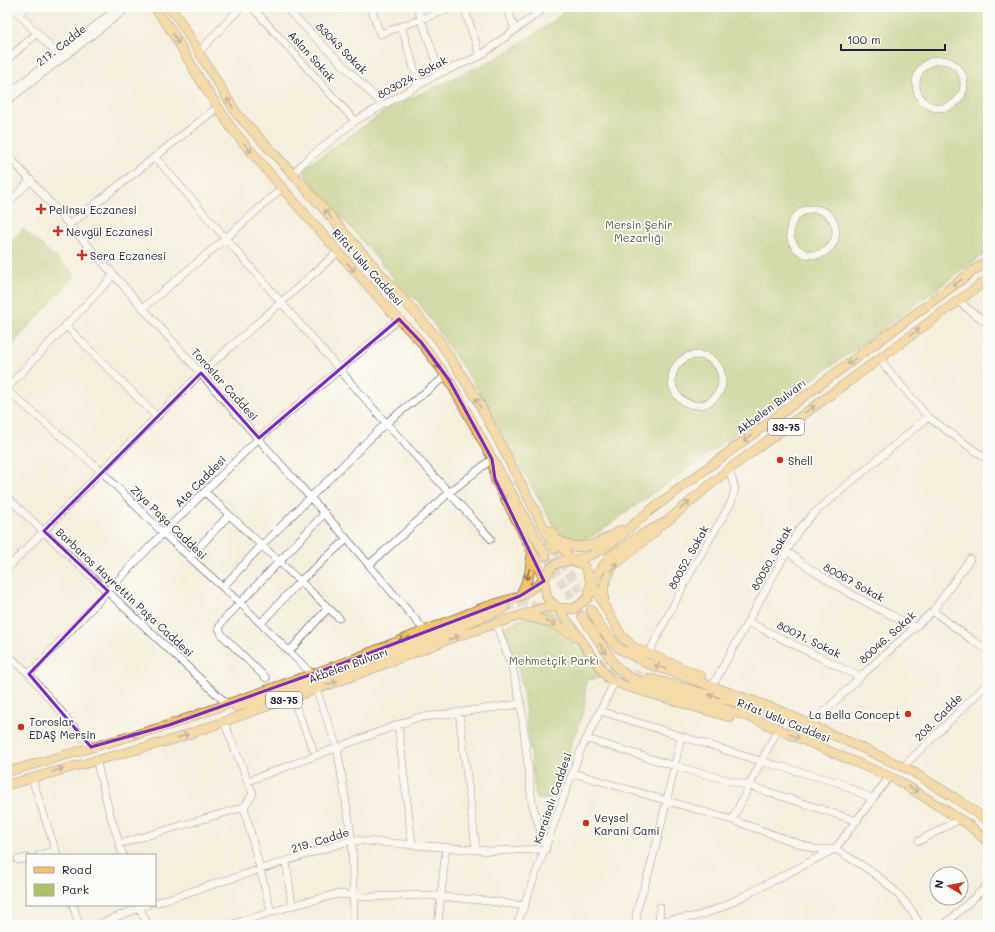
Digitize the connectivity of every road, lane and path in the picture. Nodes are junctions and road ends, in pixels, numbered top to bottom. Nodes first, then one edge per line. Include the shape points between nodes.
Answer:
1 (12, 7) edge
2 (26, 7) edge
3 (119, 7) edge
4 (128, 7) edge
5 (154, 7) edge
6 (168, 7) edge
7 (241, 7) edge
8 (252, 7) edge
9 (285, 7) edge
10 (371, 7) edge
11 (417, 7) edge
12 (455, 7) edge
13 (464, 7) edge
14 (507, 7) edge
15 (546, 7) edge
16 (19, 14) junction
17 (421, 19) junction
18 (401, 26) junction
19 (515, 30) junction
20 (37, 33) junction
21 (198, 54) junction
22 (58, 55) junction
23 (480, 56) junction
24 (7, 57) edge
25 (440, 73) junction
26 (418, 84) junction
27 (7, 95) edge
28 (7, 101) edge
29 (958, 101) joint
30 (383, 105) junction
31 (218, 107) junction
32 (355, 121) junction
33 (7, 154) edge
34 (155, 157) junction
35 (293, 174) junction
36 (31, 180) junction
37 (282, 188) junction
38 (7, 204) edge
39 (70, 224) junction
40 (226, 238) junction
41 (338, 252) junction
42 (812, 255) joint
43 (988, 260) edge
44 (114, 275) junction
45 (988, 279) edge
46 (958, 301) junction
47 (281, 302) junction
48 (143, 308) junction
49 (399, 319) junction
50 (988, 324) edge
51 (65, 325) junction
52 (880, 358) junction
53 (339, 369) junction
54 (201, 374) junction
55 (446, 376) junction
56 (7, 389) edge
57 (695, 404) joint
58 (157, 417) junction
59 (928, 417) junction
60 (386, 423) junction
61 (492, 428) junction
62 (259, 438) junction
63 (492, 459) junction
64 (988, 460) edge
65 (729, 469) junction
66 (101, 471) junction
67 (205, 492) junction
68 (450, 492) junction
69 (7, 497) edge
70 (310, 497) junction
71 (648, 512) junction
72 (325, 513) junction
73 (229, 515) junction
74 (666, 522) junction
75 (44, 531) junction
76 (163, 533) junction
77 (347, 539) junction
78 (492, 539) dead end
79 (557, 539) junction
80 (261, 546) junction
81 (555, 549) tunnel mouth
82 (532, 551) junction
83 (788, 552) junction
84 (546, 556) tunnel mouth
85 (190, 558) junction
86 (970, 558) dead end
87 (569, 561) junction
88 (278, 563) junction
89 (370, 564) junction
90 (7, 569) edge
91 (300, 582) junction
92 (544, 582) junction
93 (591, 582) junction
94 (223, 587) junction
95 (108, 591) junction
96 (520, 596) junction
97 (240, 603) junction
98 (604, 604) junction
99 (328, 608) junction
100 (505, 608) tunnel mouth
101 (558, 608) junction
102 (591, 610) tunnel mouth
103 (933, 611) junction
104 (518, 616) junction
105 (582, 616) tunnel mouth
106 (339, 618) dead end
107 (748, 622) junction
108 (261, 623) junction
109 (496, 624) junction
110 (914, 627) junction
111 (425, 631) junction
112 (580, 640) junction
113 (988, 649) edge
114 (289, 652) junction
115 (7, 654) edge
116 (648, 654) junction
117 (29, 674) junction
118 (312, 674) junction
119 (642, 676) tunnel mouth
120 (860, 676) junction
121 (266, 678) dead end
122 (615, 681) junction
123 (714, 683) junction
124 (988, 683) edge
125 (316, 689) junction
126 (724, 690) junction
127 (292, 698) junction
128 (227, 704) junction
129 (521, 704) junction
130 (601, 711) junction
131 (459, 712) junction
132 (224, 722) junction
133 (398, 724) junction
134 (169, 725) junction
135 (811, 725) junction
136 (775, 728) junction
137 (681, 737) junction
138 (587, 738) junction
139 (856, 746) junction
140 (91, 747) junction
141 (337, 747) junction
142 (313, 749) dead end
143 (96, 759) junction
144 (760, 761) junction
145 (675, 766) junction
146 (903, 767) junction
147 (7, 772) edge
148 (573, 773) junction
149 (890, 776) junction
150 (32, 778) junction
151 (248, 781) junction
152 (7, 785) edge
153 (750, 786) junction
154 (873, 799) junction
155 (666, 801) junction
156 (244, 807) junction
157 (732, 820) junction
158 (857, 821) junction
159 (956, 821) junction
160 (988, 821) edge
161 (352, 840) junction
162 (919, 841) dead end
163 (988, 842) edge
164 (119, 844) junction
165 (412, 844) junction
166 (446, 847) junction
167 (476, 849) junction
168 (546, 849) junction
169 (834, 849) junction
170 (56, 853) edge
171 (123, 854) edge
172 (26, 858) edge
173 (18, 860) dead end
174 (286, 862) junction
175 (261, 870) junction
176 (988, 885) edge
177 (353, 896) junction
178 (442, 896) junction
179 (156, 903) edge
180 (73, 906) edge
181 (139, 906) edge
182 (292, 906) junction
183 (525, 906) junction
184 (660, 907) dead end
185 (271, 912) junction
186 (79, 925) edge
187 (96, 925) edge
188 (148, 925) edge
189 (229, 925) edge
190 (354, 925) edge
191 (438, 925) edge
192 (518, 925) edge
193 (637, 925) edge
194 (920, 925) edge
195 (944, 925) edge

1 - 16 street
2 - 16 street
3 - 22 street, 217. Cadde
4 - 28 street, 217. Cadde
5 -> 31 main road, Rifat Uslu Caddesi
6 - 21 main road, Rifat Uslu Caddesi via 178,18
7 - 21 street
8 - 32 street, Aslan Sokak
9 - 30 street, 83043 Sokak
10 - 18 street via 380,34
11 - 17 street
12 - 17 street
13 - 23 street
14 - 19 street
15 - 19 street, 803024. Sokak
16 - 20 street
17 - 18 street
17 - 25 street
18 - 26 street
19 - 23 street, 803024. Sokak
20 - 22 street
20 - 24 street
35 -> 21 main road, Rifat Uslu Caddesi via 237,114
22 - 27 street, 217. Cadde
23 - 25 street, 803024. Sokak
25 - 26 street, 803024. Sokak
26 - 30 street, 803024. Sokak
29 - 29 street via 964,86 957,67 939,60 924,65 915,82 917,94 922,101 932,107 944,109
30 - 32 street, 803024. Sokak
31 - 34 street
31 -> 37 main road, Rifat Uslu Caddesi via 232,129
32 - 35 street, 803024. Sokak
33 - 36 street, Toroslar Caddesi
34 - 39 street
34 - 40 street
61 -> 35 main road, Rifat Uslu Caddesi via 438,339
36 - 38 street
36 - 39 street, Toroslar Caddesi
37 - 40 street
37 - 41 main road, Rifat Uslu Caddesi
39 - 44 street, Toroslar Caddesi
40 - 47 street
40 - 48 street
41 - 47 street
41 -> 49 main road, Rifat Uslu Caddesi
42 - 42 street via 827,251 836,238 836,230 830,216 817,210 803,212 797,217 791,230 798,250
43 -> 71 main road, Akbelen Bulvarı / 33-75
44 - 48 street, Toroslar Caddesi
44 - 51 street
45 - 46 main road, 33-75
46 - 50 street
52 -> 46 main road, 33-75
47 - 53 street
47 - 54 street
48 - 54 street, Toroslar Caddesi
49 - 53 street, Ata Caddesi
49 -> 55 main road, Rifat Uslu Caddesi via 421,342
51 - 56 street
51 - 58 street
52 - 59 street
65 -> 52 main road, 33-75
53 - 60 street
53 - 62 street, Ata Caddesi
54 - 58 street
54 - 62 street, Toroslar Caddesi
55 - 60 street
55 - 63 main road, Rifat Uslu Caddesi
56 - 66 street, Ziya Paşa Caddesi
57 - 57 street via 710,401 716,396 722,382 718,366 705,356 697,355 681,361 673,376 676,392 681,398
58 - 66 street
59 - 64 street
59 - 83 street, 80050. Sokak via 813,514 798,531
60 - 68 street
60 - 70 street
61 - 79 main road via 509,449 548,527
61 - 81 main road, Rifat Uslu Caddesi
62 - 67 street, Ata Caddesi
62 - 70 street, Toroslar Caddesi
63 - 68 street
63 -> 82 main road via 495,479
63 - 84 main road, Rifat Uslu Caddesi
74 -> 65 main road, 33-75
65 - 116 street, 80052. Sokak via 735,489 731,503 695,564
66 - 75 street
66 - 76 street, Ziya Paşa Caddesi
67 - 73 street
67 - 76 street, Ata Caddesi
68 - 78 street
68 - 89 street
69 - 75 street, Barbaros Hayrettin Paşa Caddesi
70 - 72 street, Toroslar Caddesi
70 - 80 street
71 - 79 main road, 33-75 via 598,544 575,547
71 - 87 main road, Akbelen Bulvarı / 33-75 via 607,547 587,557
72 - 77 street, Toroslar Caddesi
72 - 88 street
73 - 80 street
73 - 85 street
74 - 93 main road, 33-75 via 641,535 610,558
98 -> 74 main road, 33-75 via 604,585 612,567
75 - 90 street
75 - 95 street, Barbaros Hayrettin Paşa Caddesi
76 - 85 street, Ziya Paşa Caddesi
76 - 95 street, Ata Caddesi
77 - 89 street, Toroslar Caddesi
77 - 91 street
79 - 87 main road
80 - 88 street
80 - 94 street
82 - 92 main road
82 -> 96 main road via 529,575
83 - 107 street, 80050. Sokak
83 - 110 street, 80067 Sokak via 833,584
85 - 94 street, Ziya Paşa Caddesi
86 - 103 street, 80046. Sokak
87 - 92 main road, 33-75 via 553,566
87 - 93 main road via 582,564
88 - 91 street
88 - 97 street
89 - 111 street, Toroslar Caddesi
91 - 99 street
91 - 108 street
92 - 96 main road, 33-75
92 - 101 main road via 546,598
93 - 98 main road
93 - 101 main road, 33-75 via 588,598 574,609
94 - 97 street, Ziya Paşa Caddesi
95 - 117 street, Ata Caddesi
95 - 128 street, Barbaros Hayrettin Paşa Caddesi
96 - 111 main road, Akbelen Bulvarı / 33-75
97 - 108 street, Ziya Paşa Caddesi
97 - 121 street via 219,628 222,635
98 - 116 main road via 621,635 633,647
99 - 106 street
99 - 114 street
100 - 134 main road, 33-75 via 369,662 282,693
101 - 104 main road, Akbelen Bulvarı / 33-75 via 546,607
101 - 112 main road
126 -> 102 main road, Rıfat Uslu Caddesi via 646,662 618,648 601,628
103 - 110 street, 80046. Sokak
103 - 113 street via 976,644
104 - 109 main road, Akbelen Bulvarı / 33-75
104 -> 112 main road via 537,617 557,625
105 -> 136 main road, Rıfat Uslu Caddesi via 618,668 630,678
107 - 120 street, 80071. Sokak
107 - 123 street, 80050. Sokak
108 - 114 street, Ziya Paşa Caddesi
125 -> 109 main road, Akbelen Bulvarı / 33-75
109 - 129 street via 511,664
110 - 120 street, 80046. Sokak
111 -> 118 main road, Akbelen Bulvarı / 33-75
112 - 122 main road via 600,670
114 - 118 street, Ziya Paşa Caddesi
115 - 117 street
116 - 123 main road
117 - 140 street
118 - 128 main road, Akbelen Bulvarı / 33-75
139 -> 119 main road via 769,712
120 - 135 street, 80046. Sokak
122 - 130 street, Karaisalı Caddesi
122 - 136 main road via 743,721
123 - 126 main road
124 - 146 street, 203. Cadde
125 - 127 main road, Akbelen Bulvarı / 33-75
125 - 141 street
126 - 135 main road, Rıfat Uslu Caddesi
127 - 132 main road, Akbelen Bulvarı / 33-75
127 - 142 street
128 - 134 main road, Akbelen Bulvarı / 33-75
129 - 131 street
129 - 168 street via 532,803
130 - 137 street
130 - 138 street, Karaisalı Caddesi
131 - 133 street via 416,718
131 - 167 street
143 -> 132 main road, Akbelen Bulvarı / 33-75 via 175,739
132 - 151 street
133 - 141 street
133 - 165 street
134 -> 140 main road, Akbelen Bulvarı / 33-75
135 - 139 main road, Rıfat Uslu Caddesi
136 - 144 street
136 -> 149 main road, Rıfat Uslu Caddesi
137 - 144 street
137 - 145 street
138 - 145 street
138 - 148 street, Karaisalı Caddesi
139 - 146 main road, Rıfat Uslu Caddesi
140 - 147 main road, Akbelen Bulvarı / 33-75
141 - 151 street
141 - 161 street
150 -> 143 main road, Akbelen Bulvarı / 33-75
143 - 164 street
144 - 153 street
144 - 154 street via 837,782
145 - 153 street
145 - 155 street
146 - 160 main road, Rıfat Uslu Caddesi
148 - 155 street
148 - 168 street, Karaisalı Caddesi
149 - 154 street
149 -> 159 main road, Rıfat Uslu Caddesi
150 - 152 main road, Akbelen Bulvarı / 33-75
150 - 170 street
151 - 156 street via 253,794
153 - 157 street
153 - 158 street
154 - 158 street
155 - 157 street
155 - 193 street via 640,900
156 - 164 street
156 - 175 street
157 - 169 street via 814,849
158 - 169 street
159 - 162 street
159 - 163 main road, Rıfat Uslu Caddesi
161 - 165 street, 219. Cadde
161 - 174 street, 219. Cadde
161 - 177 street
164 - 171 street
165 - 166 street, 219. Cadde
166 - 167 street, 219. Cadde
166 - 178 street
167 - 168 street, 219. Cadde
168 - 183 street, Karaisalı Caddesi
169 - 184 street via 722,907 698,916 661,921
169 - 194 street via 869,869 904,900
172 - 173 street
174 - 175 street, 219. Cadde
174 - 182 street
175 - 179 street, 219. Cadde
175 - 185 street
176 - 195 street
177 - 178 street
177 - 182 street via 338,894
177 - 190 street
178 - 183 street
178 - 191 street
180 - 186 street
181 - 187 street
181 - 188 street
182 - 185 street
183 - 192 street, Karaisalı Caddesi
185 - 189 street

